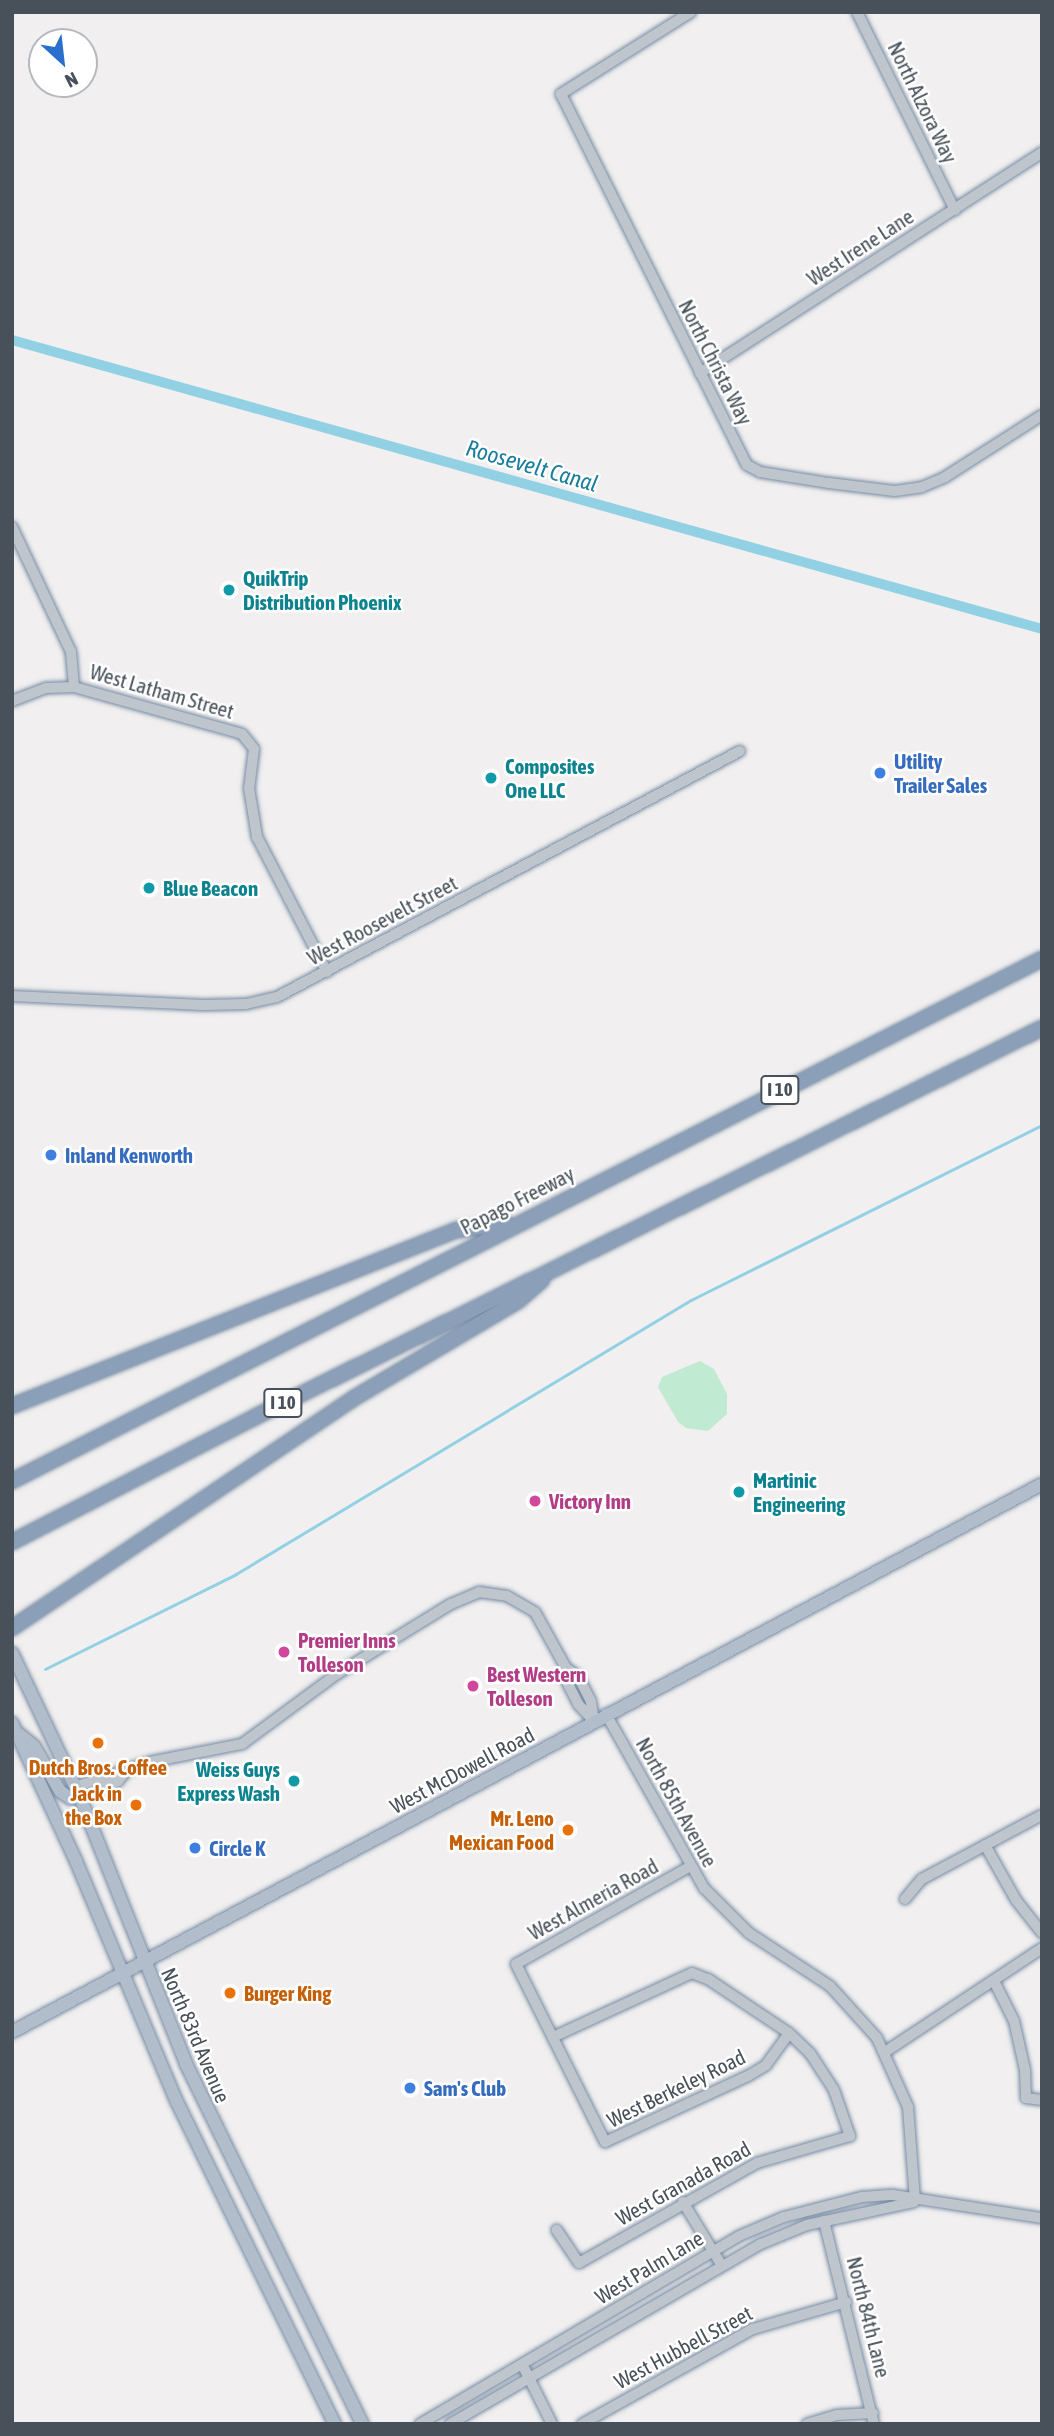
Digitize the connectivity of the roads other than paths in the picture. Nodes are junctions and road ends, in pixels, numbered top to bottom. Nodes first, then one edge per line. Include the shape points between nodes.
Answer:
1 (691, 12) edge
2 (857, 12) edge
3 (1042, 153) edge
4 (955, 210) junction
5 (700, 373) junction
6 (1042, 415) edge
7 (12, 527) edge
8 (74, 687) junction
9 (12, 701) edge
10 (740, 751) dead end
11 (1042, 958) edge
12 (327, 972) junction
13 (12, 996) edge
14 (1042, 1028) edge
15 (519, 1222) junction
16 (556, 1268) junction
17 (12, 1406) edge
18 (12, 1481) edge
19 (1042, 1484) edge
20 (12, 1542) edge
21 (12, 1628) edge
22 (14, 1656) edge
23 (600, 1718) junction
24 (14, 1727) edge
25 (78, 1792) junction
26 (1042, 1815) edge
27 (985, 1846) junction
28 (689, 1867) junction
29 (905, 1899) dead end
30 (1042, 1933) edge
31 (1042, 1948) edge
32 (144, 1963) junction
33 (122, 1975) junction
34 (994, 1981) junction
35 (12, 2032) edge
36 (789, 2033) junction
37 (553, 2037) junction
38 (885, 2052) junction
39 (1042, 2100) edge
40 (683, 2202) junction
41 (915, 2202) junction
42 (1042, 2218) edge
43 (824, 2221) junction
44 (557, 2230) dead end
45 (713, 2251) junction
46 (722, 2266) junction
47 (290, 2281) junction
48 (270, 2292) junction
49 (846, 2302) junction
50 (522, 2364) junction
51 (529, 2378) junction
52 (873, 2418) edge
53 (335, 2424) edge
54 (362, 2424) edge
55 (420, 2424) edge
56 (450, 2424) edge
57 (552, 2424) edge
58 (582, 2424) edge
59 (807, 2424) edge

1 - 5 street, North Christa Way via 561,94
2 - 4 street, North Alzora Way
3 - 4 street, West Irene Lane
4 - 5 street, West Irene Lane
5 - 6 street, North Christa Way via 747,465 760,472 895,491 945,477
7 - 8 street via 67,641
8 - 9 street, West Latham Street via 46,688
8 - 12 street, West Latham Street via 242,734 254,749 249,788 257,837
10 - 12 street, West Roosevelt Street
11 - 15 highway, Papago Freeway / I 10
12 - 13 street, West Roosevelt Street via 277,997 246,1004
14 - 16 highway, I 10
15 - 17 highway via 457,1230
15 - 18 highway, Papago Freeway / I 10
16 - 20 highway, I 10
16 - 21 highway via 518,1301 354,1398
19 - 23 main road, West McDowell Road
22 - 25 main road, North 83rd Avenue
23 - 25 street, North 85th Avenue via 578,1704 566,1668 535,1612 495,1592 479,1592 319,1686 242,1744 127,1770 118,1781
23 - 28 street, North 85th Avenue
23 - 32 main road, West McDowell Road
24 - 25 main road via 34,1746 60,1791 70,1798
24 - 33 main road, North 83rd Avenue
25 - 32 main road, North 83rd Avenue
26 - 27 street
27 - 29 street via 922,1879
27 - 30 street via 1016,1900
28 - 37 street, West Almeria Road via 516,1964
28 - 38 street, North 85th Avenue via 749,1933 830,1986 863,2020
31 - 34 street
32 - 33 main road, West McDowell Road
32 - 47 main road, North 83rd Avenue via 186,2064
33 - 35 main road, West McDowell Road
33 - 48 main road, North 83rd Avenue via 187,2124
34 - 38 street
34 - 39 street via 1014,2021 1026,2070 1026,2098
36 - 37 street via 692,1973
36 - 37 street, West Berkeley Road via 766,2065 748,2076 605,2142
36 - 40 street, West Granada Road via 822,2069 850,2136 757,2163
38 - 41 street, North 85th Avenue via 912,2125
40 - 44 street, West Granada Road via 579,2263
40 - 45 street
41 - 42 street, West Palm Lane
41 - 43 street, West Palm Lane
41 - 45 street, West Palm Lane via 893,2195 873,2196 804,2210 764,2224
43 - 46 street, West Palm Lane via 782,2234
43 - 49 street, North 84th Lane
45 - 46 street
45 - 50 street, West Palm Lane
46 - 51 street, West Palm Lane
47 - 48 main road
47 - 54 main road, North 83rd Avenue
48 - 53 main road, North 83rd Avenue
49 - 52 street, North 84th Lane
49 - 58 street, West Hubbell Street via 753,2329
50 - 51 street
50 - 55 street, West Palm Lane
51 - 56 street, West Palm Lane
51 - 57 street
52 - 59 street via 837,2415

